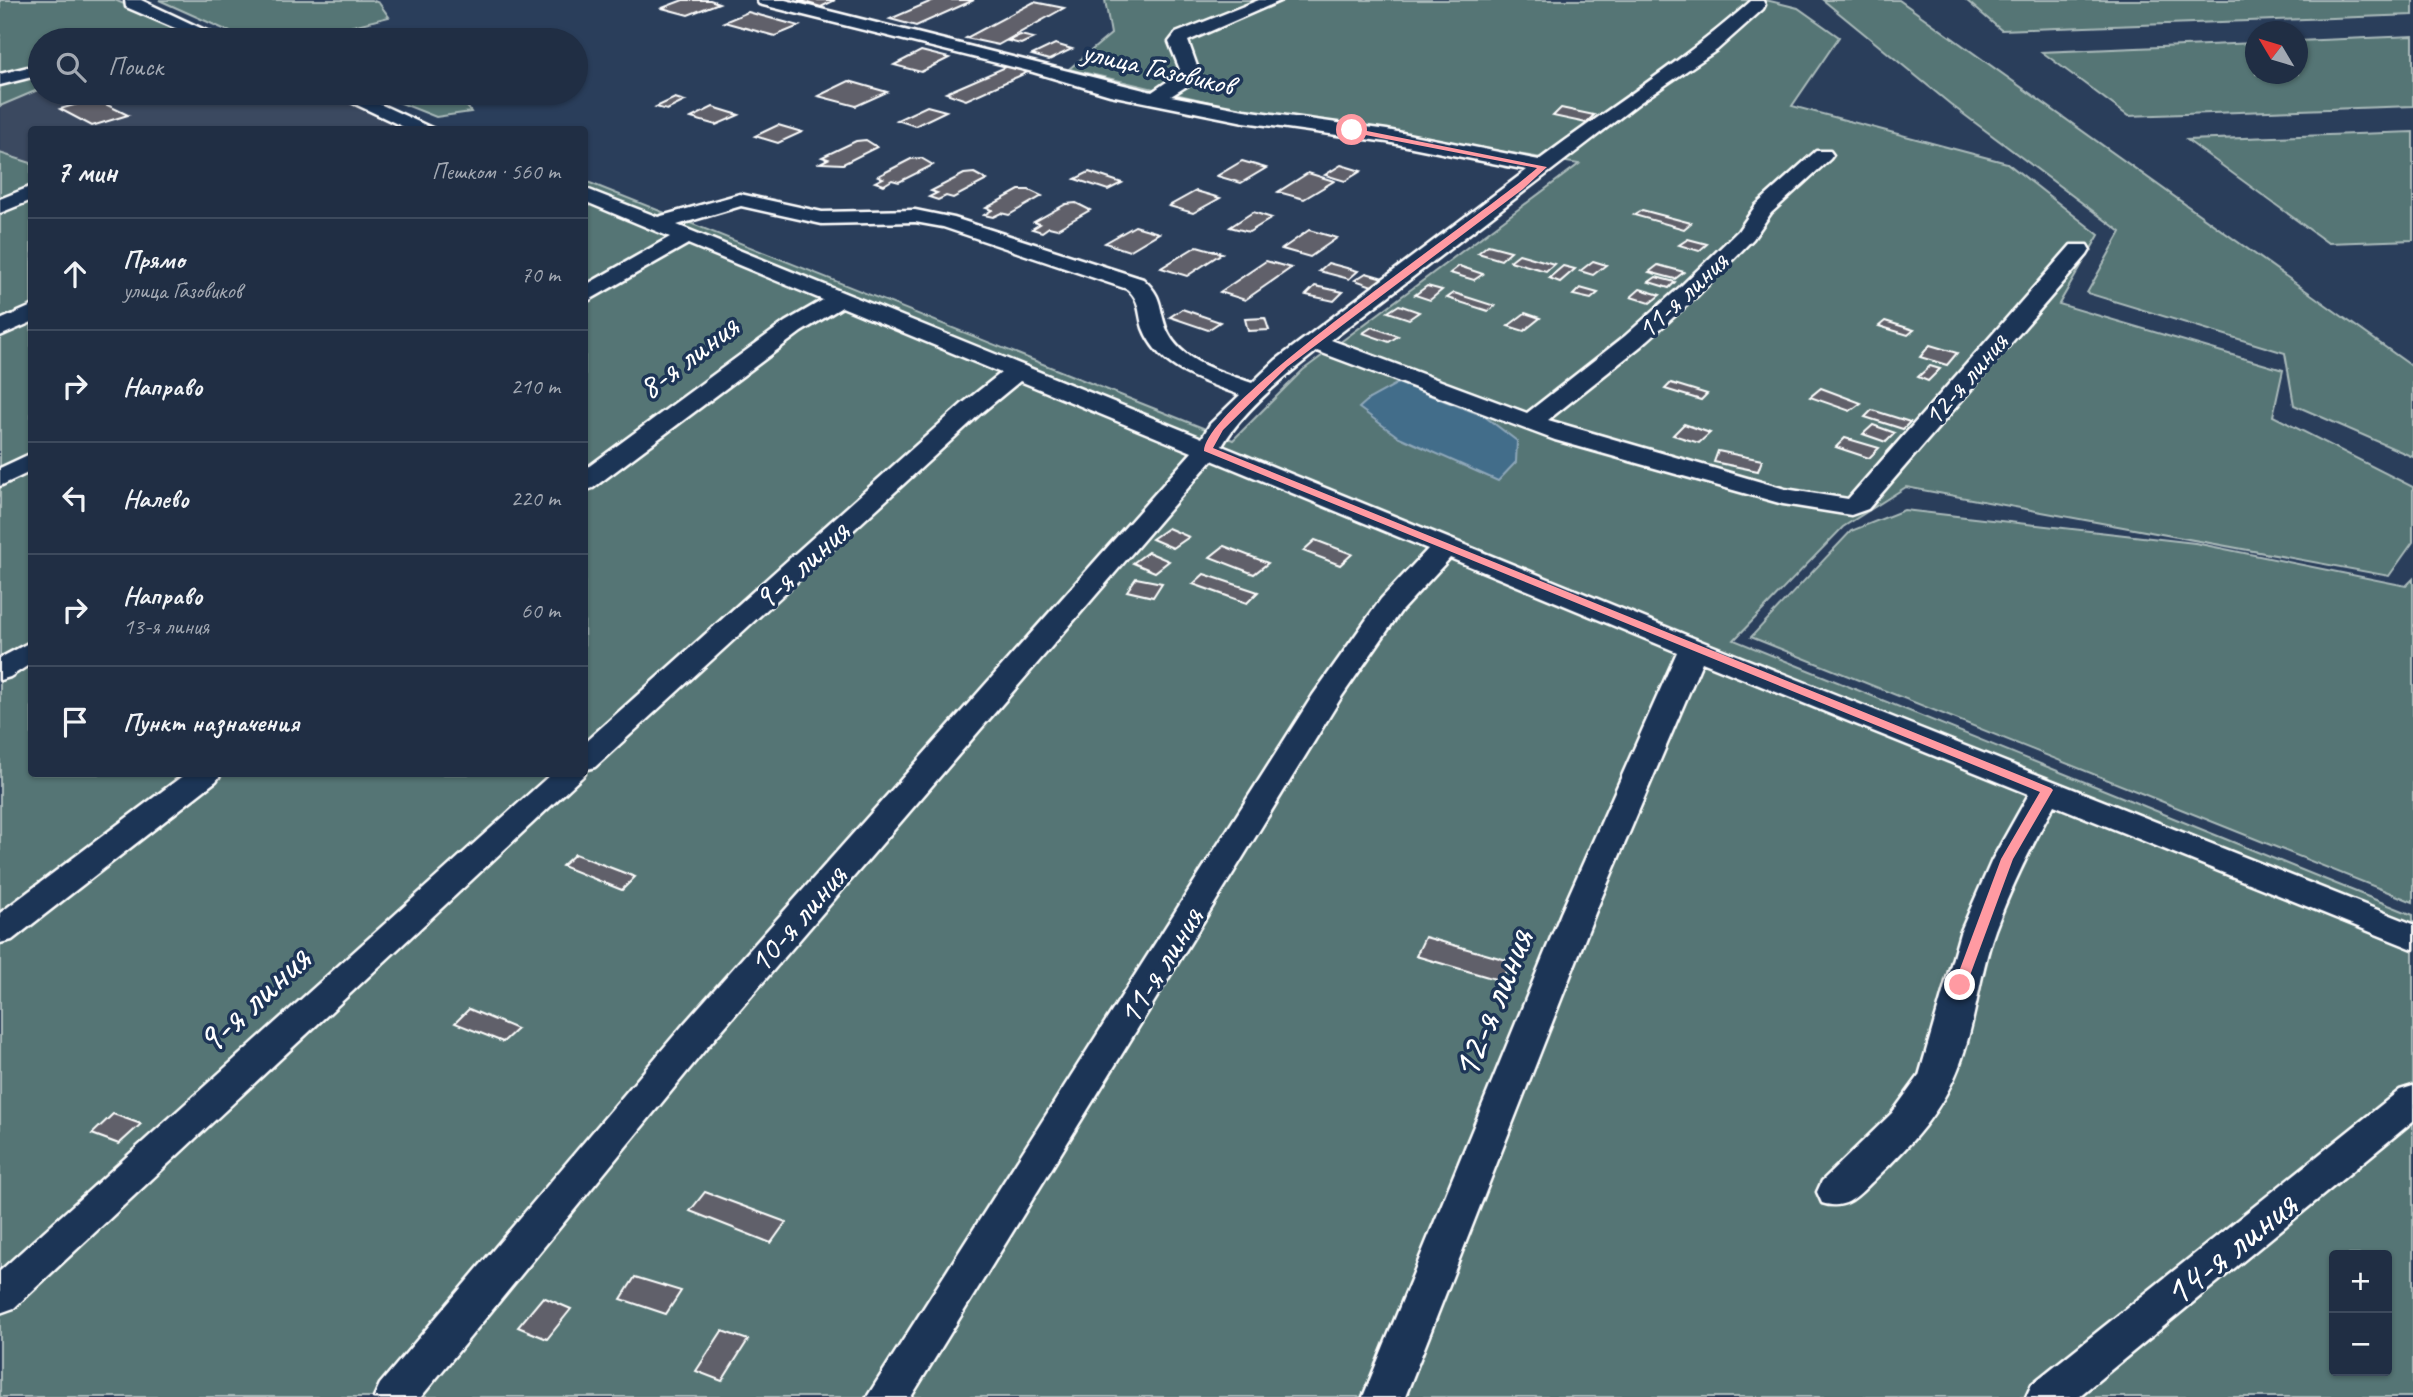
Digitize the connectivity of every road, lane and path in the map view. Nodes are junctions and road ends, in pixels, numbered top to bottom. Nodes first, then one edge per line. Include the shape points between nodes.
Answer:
1 (765, 0) edge
2 (1274, 0) edge
3 (129, 1) edge
4 (1756, 5) dead end
5 (190, 28) edge
6 (28, 72) edge
7 (0, 80) edge
8 (1155, 98) junction
9 (369, 105) edge
10 (418, 126) edge
11 (1823, 155) dead end
12 (1543, 167) junction
13 (28, 194) edge
14 (588, 196) edge
15 (0, 207) edge
16 (657, 224) junction
17 (686, 236) junction
18 (2079, 250) dead end
19 (588, 294) edge
20 (840, 299) junction
21 (28, 315) edge
22 (0, 329) edge
23 (1314, 342) junction
24 (1018, 371) junction
25 (1256, 392) junction
26 (1529, 423) junction
27 (1208, 449) junction
28 (28, 462) edge
29 (0, 478) edge
30 (588, 480) edge
31 (1446, 547) junction
32 (1693, 648) junction
33 (28, 653) edge
34 (0, 671) edge
35 (588, 756) edge
36 (201, 777) edge
37 (566, 777) edge
38 (2047, 790) junction
39 (0, 931) edge
40 (2413, 937) edge
41 (2413, 1100) edge
42 (1836, 1192) dead end
43 (0, 1296) edge
44 (395, 1397) edge
45 (888, 1397) edge
46 (1384, 1397) edge
47 (2047, 1397) edge

1 - 8 street, улица Газовиков
2 - 8 street via 1182,37 1180,52 1190,72
3 - 5 street
4 - 12 street, 10-я линия via 1711,46
6 - 7 street
8 - 12 street, улица Газовиков
9 - 10 street
11 - 26 street, 11-я линия via 1763,209 1746,236 1688,292
12 - 23 street, 10-я линия
13 - 15 street
14 - 16 street
16 - 17 street
16 - 25 street via 740,200 822,218 915,216 947,222 1135,284 1153,304 1154,327 1168,350 1187,365
17 - 19 street
17 - 20 street
18 - 26 street, 12-я линия via 1851,507 1783,496 1663,465
20 - 24 street
20 - 30 street, 8-я линия via 793,327
21 - 22 street
23 - 25 street, 10-я линия
23 - 26 street
24 - 27 street
24 - 35 street, 9-я линия
25 - 27 street, 10-я линия via 1219,429
27 - 31 street
27 - 44 street, 10-я линия via 696,1035
28 - 29 street
31 - 32 street
31 - 45 street, 11-я линия via 1391,605 1328,695
32 - 38 street
32 - 46 street, 12-я линия via 1578,913
33 - 34 street
36 - 39 street
37 - 43 street, 9-я линия
38 - 40 street
38 - 42 street via 2007,859 1973,943 1937,1076 1901,1127
41 - 47 street, 14-я линия

